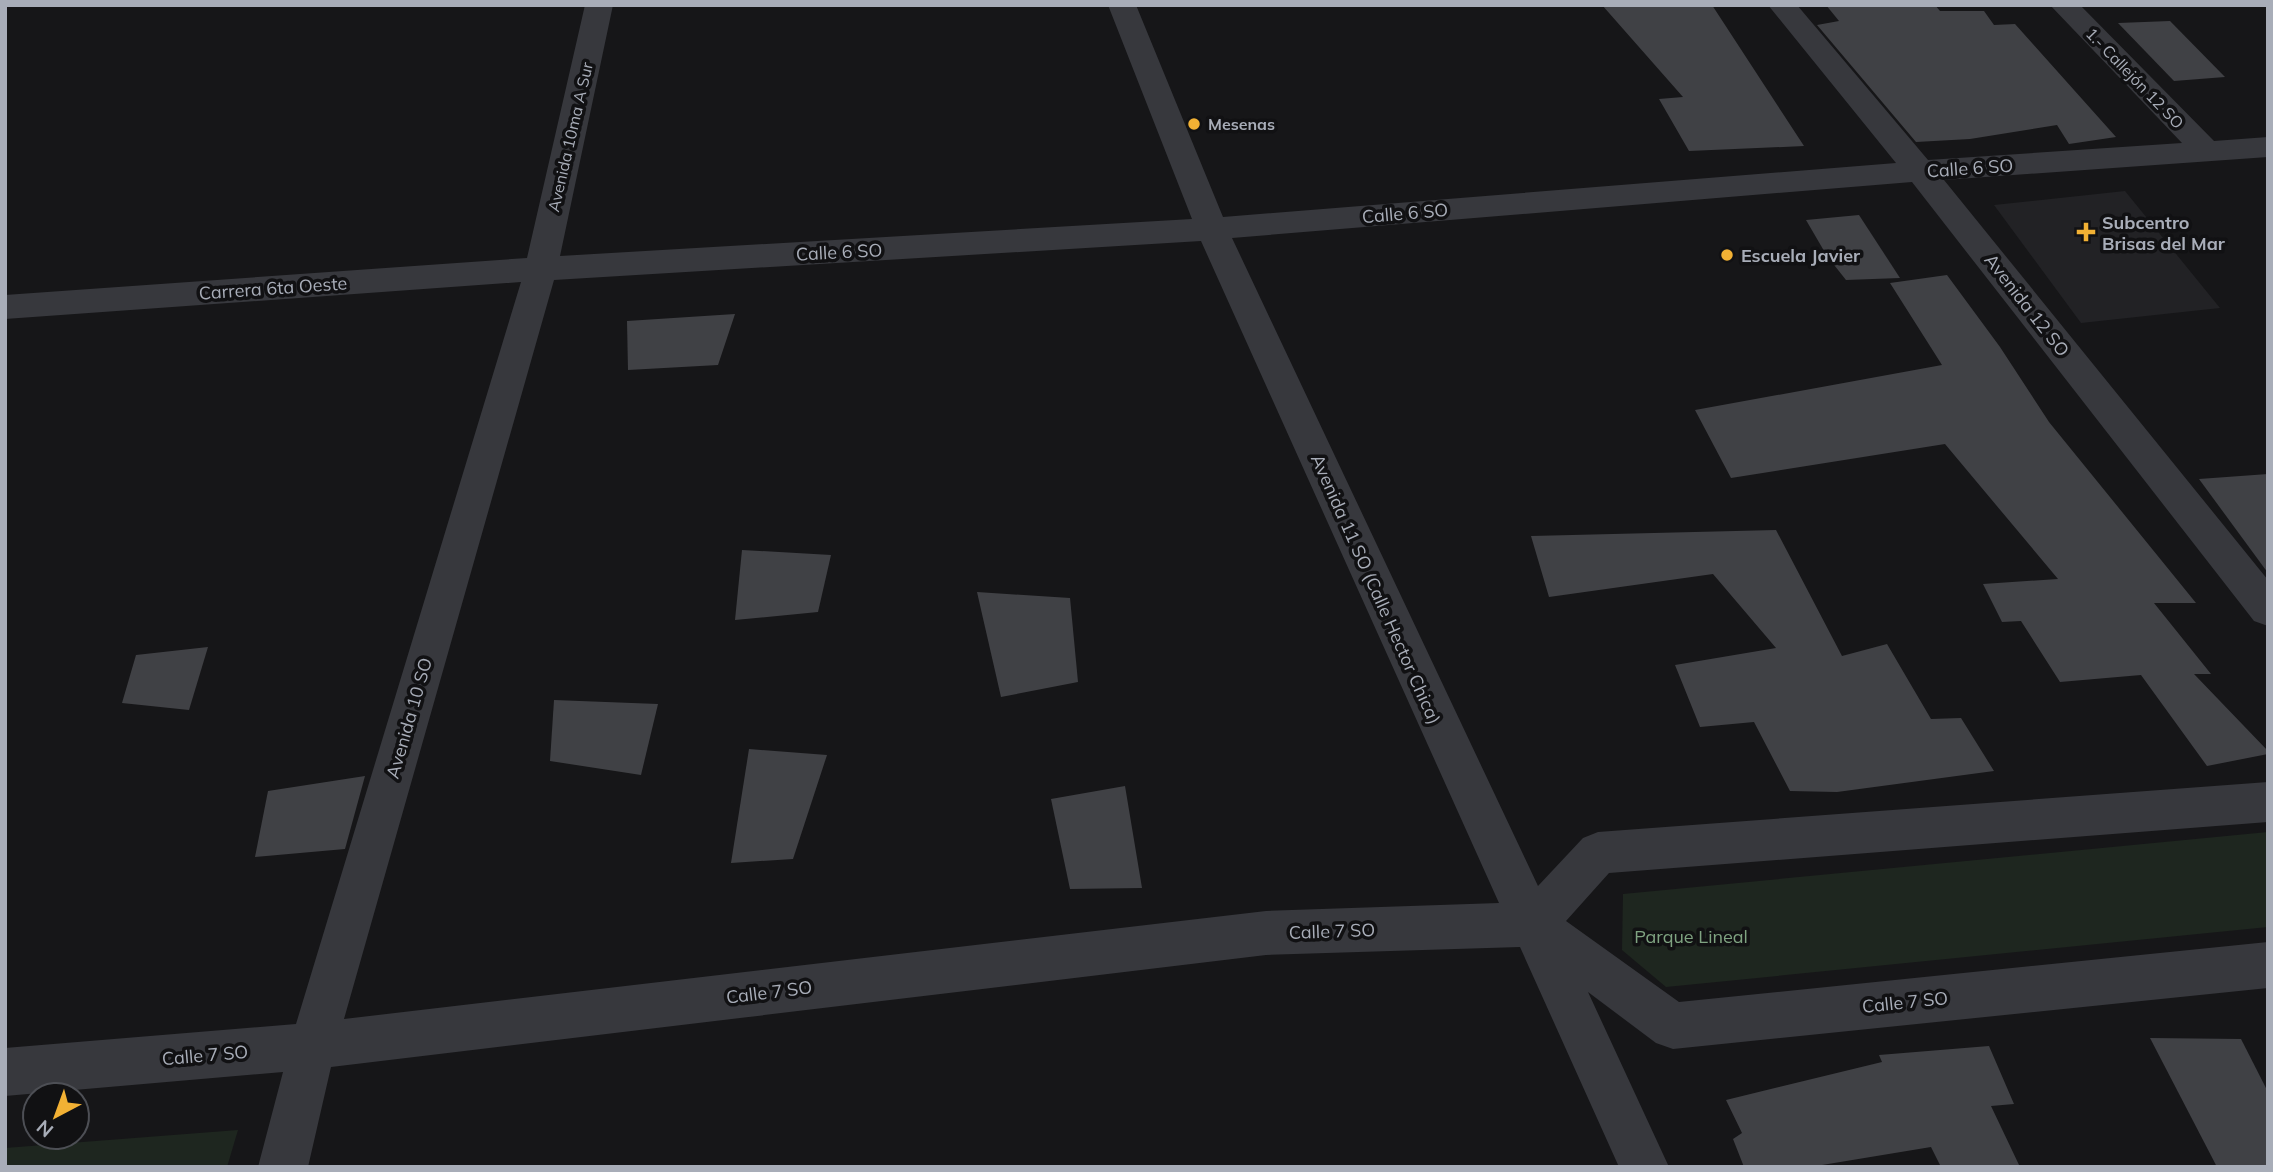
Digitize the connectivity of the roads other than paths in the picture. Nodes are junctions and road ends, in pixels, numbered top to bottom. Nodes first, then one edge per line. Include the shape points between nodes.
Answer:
1 (599, 5) edge
2 (1122, 5) edge
3 (1782, 5) edge
4 (2064, 5) edge
5 (2268, 147) edge
6 (2207, 151) junction
7 (1920, 171) junction
8 (1212, 229) junction
9 (541, 270) junction
10 (5, 307) edge
11 (2268, 609) edge
12 (2268, 802) edge
13 (1533, 924) junction
14 (2268, 965) edge
15 (313, 1046) junction
16 (5, 1072) edge
17 (283, 1167) edge
18 (1644, 1167) edge

1 - 9 street, Avenida 10ma A Sur
2 - 8 street, Avenida 11 SO (Calle Hector Chica)
3 - 7 street, Avenida 12 SO
4 - 6 street, 1.- Callejón 12 SO
5 - 6 street, Calle 6 SO
6 - 7 street, Calle 6 SO
7 - 8 street, Calle 6 SO
7 - 11 street, Avenida 12 SO
8 - 9 street, Calle 6 SO
8 - 13 street, Avenida 11 SO (Calle Hector Chica) via 1494,848
9 - 10 street, Carrera 6ta Oeste
9 - 15 street, Avenida 10 SO
12 - 13 street via 1598,853
13 - 14 street, Calle 7 SO via 1674,1027
13 - 15 street, Calle 7 SO via 1266,933
13 - 18 street, Avenida 11 SO (Calle Hector Chica)
15 - 16 street, Calle 7 SO
15 - 17 street, Avenida 10 SO

